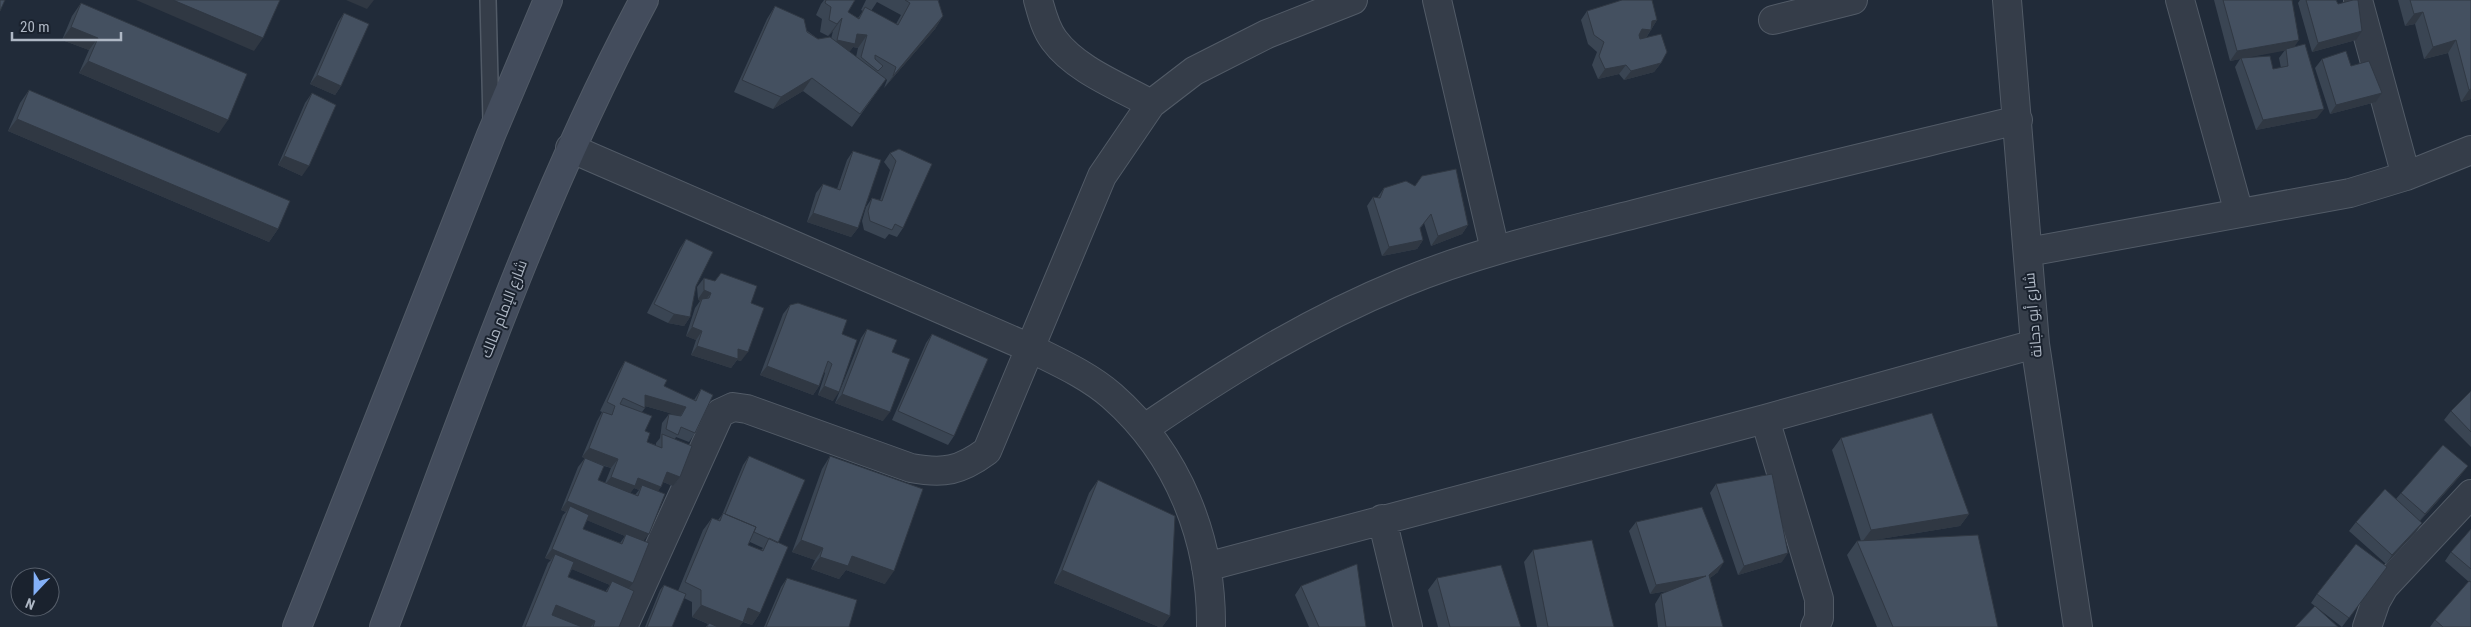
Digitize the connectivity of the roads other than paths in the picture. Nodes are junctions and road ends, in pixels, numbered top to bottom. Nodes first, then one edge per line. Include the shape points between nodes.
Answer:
1 (488, 0) edge
2 (548, 0) edge
3 (644, 0) edge
4 (1038, 0) edge
5 (1353, 0) edge
6 (1436, 0) edge
7 (1853, 0) edge
8 (2007, 0) edge
9 (2180, 0) edge
10 (2358, 0) edge
11 (1773, 20) dead end
12 (1151, 104) junction
13 (2018, 120) junction
14 (491, 135) junction
15 (570, 148) junction
16 (2470, 152) edge
17 (2406, 176) junction
18 (2239, 213) junction
19 (1495, 250) junction
20 (2028, 252) junction
21 (2035, 344) junction
22 (1030, 348) junction
23 (1765, 419) junction
24 (1144, 428) junction
25 (2471, 494) edge
26 (1382, 519) junction
27 (1206, 566) junction
28 (297, 627) edge
29 (384, 627) edge
30 (623, 627) edge
31 (1211, 627) edge
32 (1408, 627) edge
33 (1815, 627) edge
34 (2078, 627) edge
35 (2367, 627) edge

1 - 14 lane
2 - 14 street
3 - 15 street, شارع الإمام مالك
4 - 12 street via 1054,40 1069,56
5 - 12 street via 1266,34 1194,71
6 - 19 street
7 - 11 street
8 - 13 street, شارع أبو دجانة
9 - 18 street
10 - 17 street
12 - 22 street via 1102,176
13 - 19 street
13 - 20 street, شارع أبو دجانة
14 - 28 street
15 - 22 street
15 - 29 street, شارع الإمام مالك via 519,270
16 - 17 street
17 - 18 street via 2350,193
18 - 20 street
19 - 24 street via 1402,283 1312,324 1226,373
20 - 21 street, شارع أبو دجانة
21 - 23 street
21 - 34 street, شارع أبو دجانة
22 - 24 street via 1072,368 1111,395
22 - 30 street via 987,451 952,470 931,472 911,468 747,409 733,407 720,413
23 - 26 street
23 - 33 street via 1819,599 1819,618
24 - 27 street via 1174,470 1191,508
25 - 35 street via 2384,587
26 - 27 street
26 - 32 street
27 - 31 street

